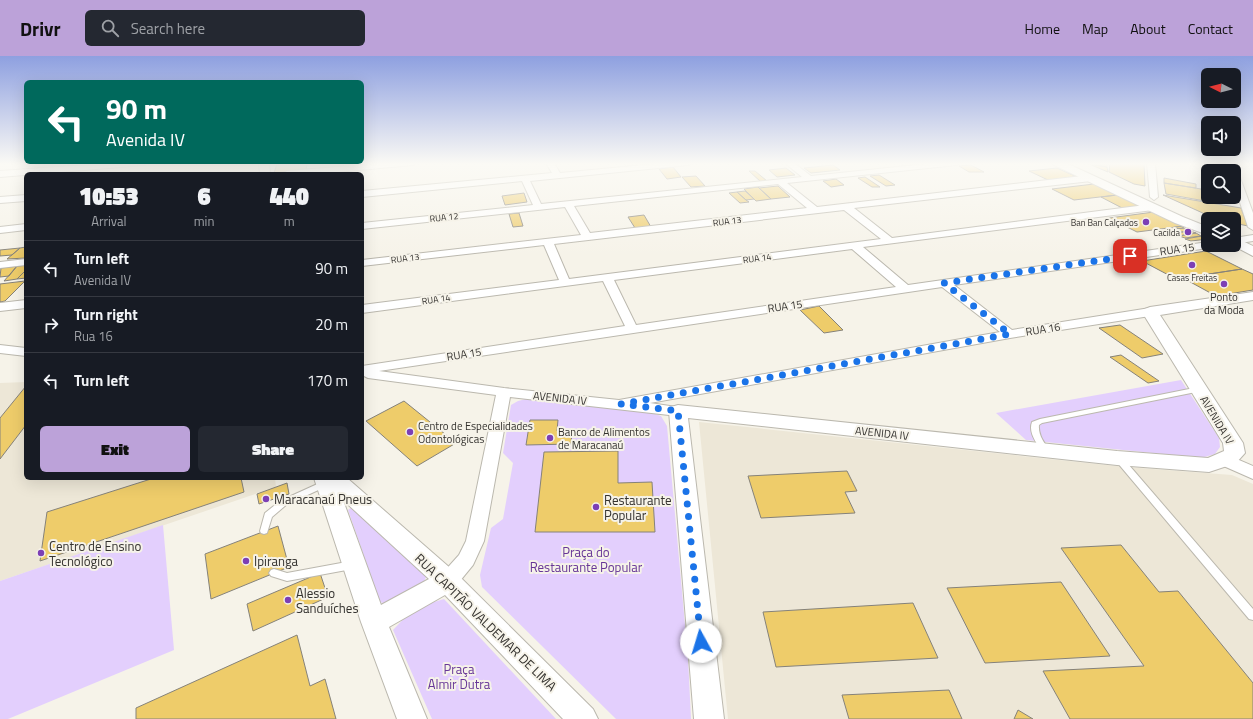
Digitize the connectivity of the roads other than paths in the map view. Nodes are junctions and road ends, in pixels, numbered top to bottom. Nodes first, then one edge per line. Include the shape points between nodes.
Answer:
1 (532, 194) edge
2 (665, 194) edge
3 (795, 194) edge
4 (956, 194) edge
5 (1133, 194) edge
6 (1138, 194) edge
7 (1153, 194) edge
8 (1242, 194) edge
9 (24, 198) edge
10 (0, 200) edge
11 (1154, 202) junction
12 (568, 204) junction
13 (538, 207) junction
14 (846, 207) junction
15 (815, 210) junction
16 (1201, 219) edge
17 (364, 226) edge
18 (24, 227) edge
19 (1253, 227) edge
20 (1201, 228) edge
21 (0, 230) edge
22 (587, 237) junction
23 (1253, 238) edge
24 (1241, 240) edge
25 (890, 241) junction
26 (548, 242) junction
27 (1241, 245) edge
28 (855, 246) junction
29 (1201, 246) edge
30 (1253, 252) edge
31 (24, 262) edge
32 (364, 263) edge
33 (0, 265) edge
34 (607, 277) junction
35 (565, 282) junction
36 (944, 283) junction
37 (905, 289) junction
38 (1253, 296) edge
39 (24, 304) edge
40 (0, 307) edge
41 (364, 309) edge
42 (1150, 312) junction
43 (632, 328) junction
44 (1010, 334) junction
45 (0, 349) edge
46 (24, 352) edge
47 (364, 371) edge
48 (364, 371) edge
49 (1199, 390) junction
50 (504, 392) junction
51 (621, 404) junction
52 (678, 411) junction
53 (1045, 450) junction
54 (1117, 458) junction
55 (1225, 460) junction
56 (1253, 473) edge
57 (328, 480) edge
58 (264, 531) dead end
59 (354, 565) junction
60 (274, 574) dead end
61 (448, 582) junction
62 (1253, 616) edge
63 (374, 622) junction
64 (412, 719) edge
65 (584, 719) edge
66 (709, 719) edge

1 - 13 street
2 - 12 street, RUA 12
3 - 15 street
4 - 14 street, RUA 13
5 - 11 street
6 - 11 street
7 - 11 street
8 - 19 street
9 - 10 street
11 - 16 street
11 - 20 street via 1179,220
11 - 25 street, RUA 14
12 - 13 street, RUA 12
12 - 22 street
13 - 17 street, RUA 12
14 - 15 street, RUA 13
14 - 25 street
15 - 22 street, RUA 13
18 - 21 street
22 - 26 street, RUA 13
23 - 24 street
25 - 28 street, RUA 14
26 - 32 street, RUA 13
26 - 35 street
27 - 30 street
28 - 34 street, RUA 14
28 - 37 street
29 - 36 street, RUA 15
31 - 33 street
34 - 35 street, RUA 14
34 - 43 street
35 - 41 street, RUA 14
36 - 37 street, RUA 15
36 - 44 street
37 - 43 street, RUA 15
38 - 42 street, RUA 16
39 - 40 street
42 - 44 street, RUA 16
42 - 49 street, AVENIDA IV
43 - 47 street, RUA 15
44 - 51 street, RUA 16
45 - 46 street
48 - 50 street, AVENIDA IV
49 - 53 lane via 1040,421 1034,428
49 - 55 street, AVENIDA IV via 1233,443 1235,453
50 - 51 street, AVENIDA IV
50 - 61 street via 475,541 466,560
51 - 52 street, AVENIDA IV
52 - 53 street, AVENIDA IV
52 - 66 street
53 - 54 street, AVENIDA IV
54 - 55 street, AVENIDA IV via 1209,465
54 - 62 lane
55 - 56 street
57 - 58 lane via 283,503 268,515
57 - 59 street
57 - 61 street, RUA CAPITÃO VALDEMAR DE LIMA
59 - 60 lane via 287,577
59 - 63 street
61 - 63 street
61 - 65 street, RUA CAPITÃO VALDEMAR DE LIMA
63 - 64 street

